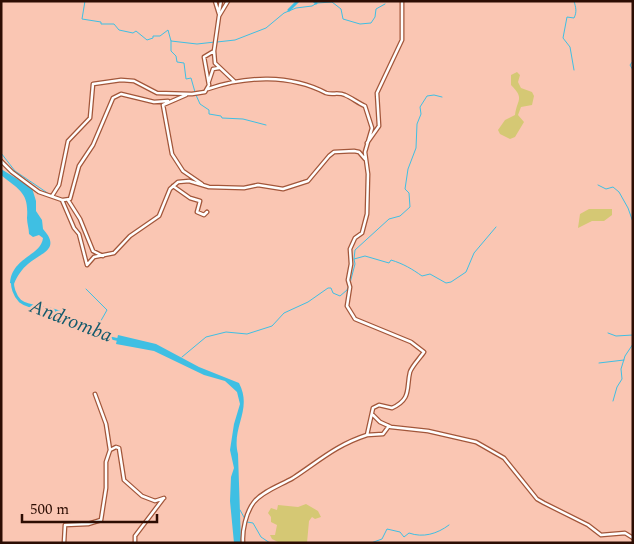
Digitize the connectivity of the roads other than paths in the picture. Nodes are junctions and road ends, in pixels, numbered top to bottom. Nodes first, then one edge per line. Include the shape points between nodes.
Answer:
1 (215, 1) edge
2 (221, 1) edge
3 (228, 1) edge
4 (402, 1) edge
5 (219, 11) junction
6 (219, 16) junction
7 (214, 51) junction
8 (219, 69) junction
9 (235, 81) junction
10 (209, 83) junction
11 (208, 89) junction
12 (187, 94) junction
13 (168, 101) junction
14 (367, 143) junction
15 (365, 159) junction
16 (1, 161) edge
17 (173, 186) junction
18 (204, 186) junction
19 (52, 196) junction
20 (62, 200) junction
21 (68, 200) junction
22 (207, 212) dead end
23 (104, 256) junction
24 (95, 394) dead end
25 (372, 415) junction
26 (389, 426) junction
27 (367, 436) junction
28 (110, 450) junction
29 (633, 538) edge
30 (64, 543) edge
31 (135, 543) edge
32 (243, 543) edge

1 - 5 street
2 - 5 street
3 - 6 street
4 - 14 street via 402,40 377,94 379,126
5 - 6 street
6 - 7 street
7 - 8 street
7 - 10 street via 204,57
8 - 9 street
8 - 10 street via 213,69
9 - 11 street
9 - 14 street via 274,78 345,95 367,109 372,128
10 - 11 street
11 - 12 street
12 - 13 street
12 - 19 street via 157,93 129,80 93,84 90,118 68,141 59,184
13 - 18 street via 164,102 163,108 172,154 183,171
13 - 21 street via 154,102 121,94 113,98 93,145 79,166
14 - 15 street
15 - 18 street via 359,152 334,152 308,181 283,188
15 - 25 street via 367,214 362,233 355,238 350,249 350,287 346,306 354,319 411,342 424,352 411,370 408,391 403,400 389,409 376,406
16 - 19 street via 34,189
17 - 18 street via 182,181
17 - 22 street via 190,198 200,200 197,212 204,215
17 - 23 street via 159,216 130,236 114,253
19 - 20 street
20 - 21 street
20 - 23 street via 79,234 85,264 94,257
21 - 23 street via 93,250
24 - 28 street via 106,424
25 - 26 street
25 - 27 street
26 - 27 street via 383,434
26 - 29 street via 476,442 504,458 537,499 588,525 600,535 625,533
27 - 32 street via 333,449 296,476 259,497 250,508
28 - 30 street via 101,520 65,525
28 - 31 street via 116,446 119,448 123,478 142,496 155,501 164,498 135,536

